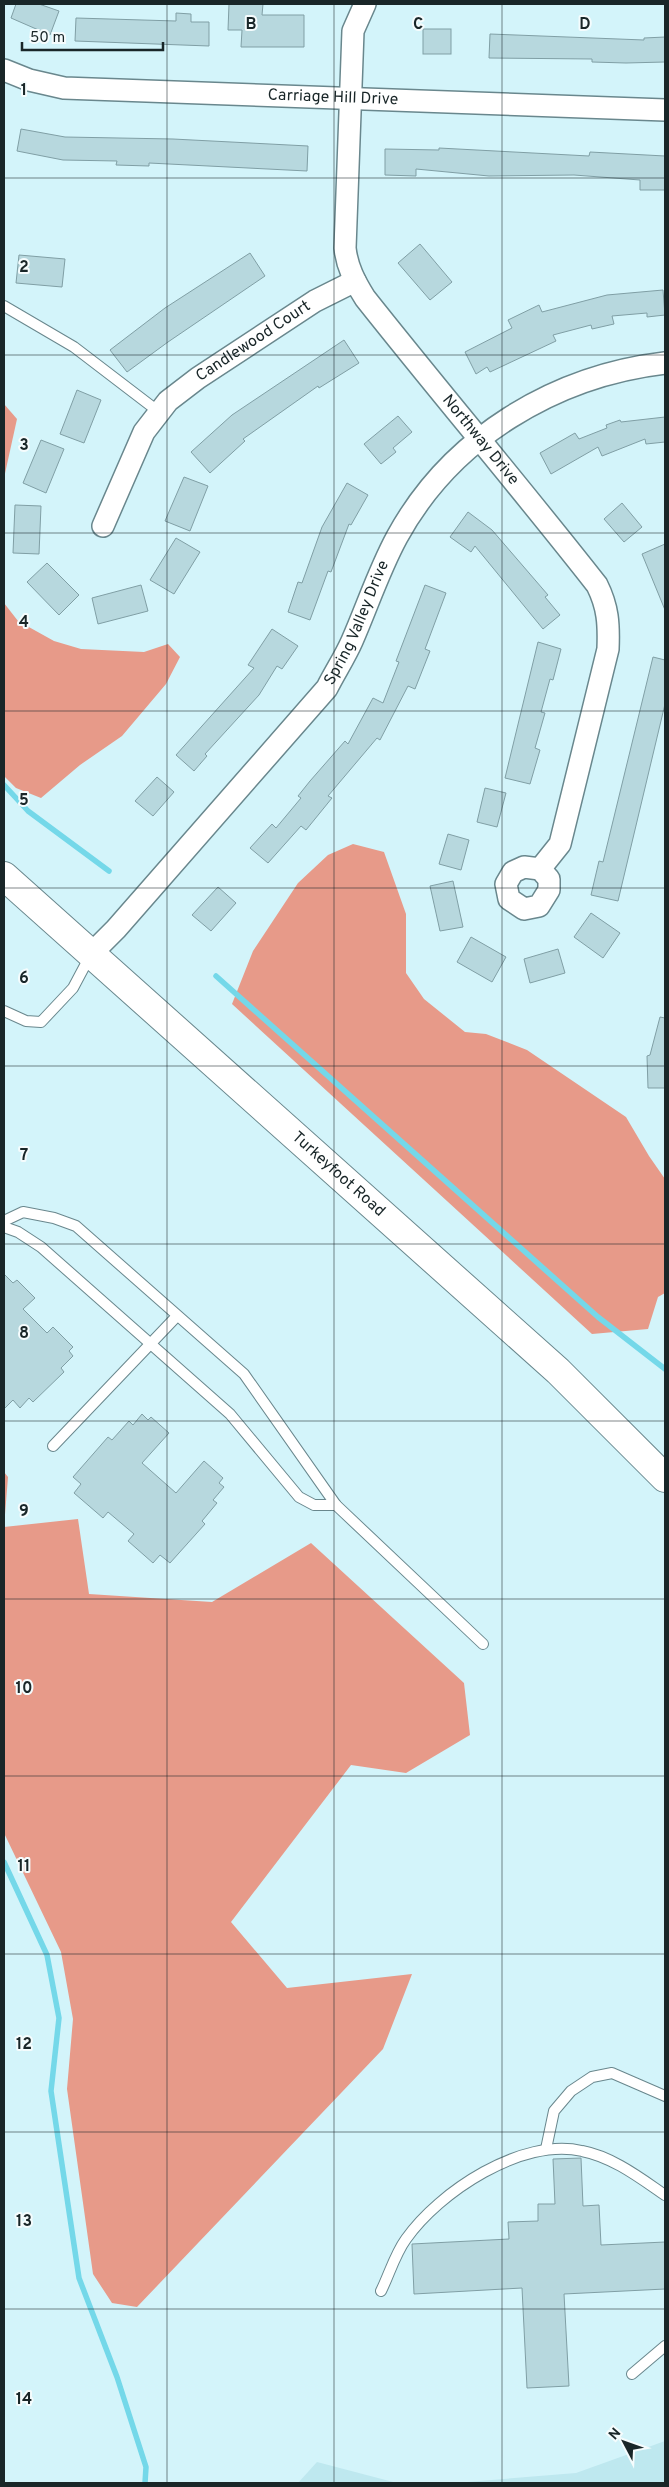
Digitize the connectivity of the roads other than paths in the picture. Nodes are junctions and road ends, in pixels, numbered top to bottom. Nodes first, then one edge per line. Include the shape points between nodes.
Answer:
1 (365, 4) edge
2 (4, 70) edge
3 (349, 99) junction
4 (665, 110) edge
5 (355, 281) junction
6 (4, 306) edge
7 (665, 364) edge
8 (158, 412) junction
9 (478, 440) junction
10 (103, 526) dead end
11 (540, 869) dead end
12 (4, 876) edge
13 (92, 953) junction
14 (4, 1011) edge
15 (4, 1221) edge
16 (4, 1227) edge
17 (177, 1316) junction
18 (152, 1342) junction
19 (53, 1446) dead end
20 (661, 1466) edge
21 (336, 1505) junction
22 (483, 1644) dead end
23 (665, 2096) edge
24 (546, 2149) junction
25 (665, 2196) edge
26 (381, 2291) dead end
27 (665, 2346) edge
28 (632, 2374) dead end

1 - 3 street, Northway Drive via 353,31
2 - 3 street, Carriage Hill Drive via 28,80 64,88
3 - 4 street, Carriage Hill Drive
3 - 5 street, Northway Drive via 345,248 346,260
5 - 8 street, Candlewood Court via 315,301 198,378
5 - 9 street, Northway Drive
6 - 8 lane via 74,347
7 - 9 street, Spring Valley Drive via 631,368 581,381 519,410
8 - 10 street, Candlewood Court via 144,432
9 - 11 street, Northway Drive via 597,585 609,618 608,648 560,844
9 - 13 street, Spring Valley Drive via 420,499 396,538 351,643 327,688
12 - 13 main road, Turkeyfoot Road
13 - 14 lane via 73,988 41,1022 26,1021
13 - 20 main road, Turkeyfoot Road
15 - 17 lane via 23,1212 76,1226
16 - 18 lane via 41,1247
17 - 18 lane
17 - 21 lane via 244,1374
18 - 19 lane
18 - 21 lane via 230,1414 299,1497 314,1505
21 - 22 lane
23 - 24 lane via 612,2073 592,2077 571,2091 554,2111
24 - 25 lane via 581,2150 616,2163
24 - 26 lane via 484,2173 460,2187 428,2213 405,2240
27 - 28 lane

